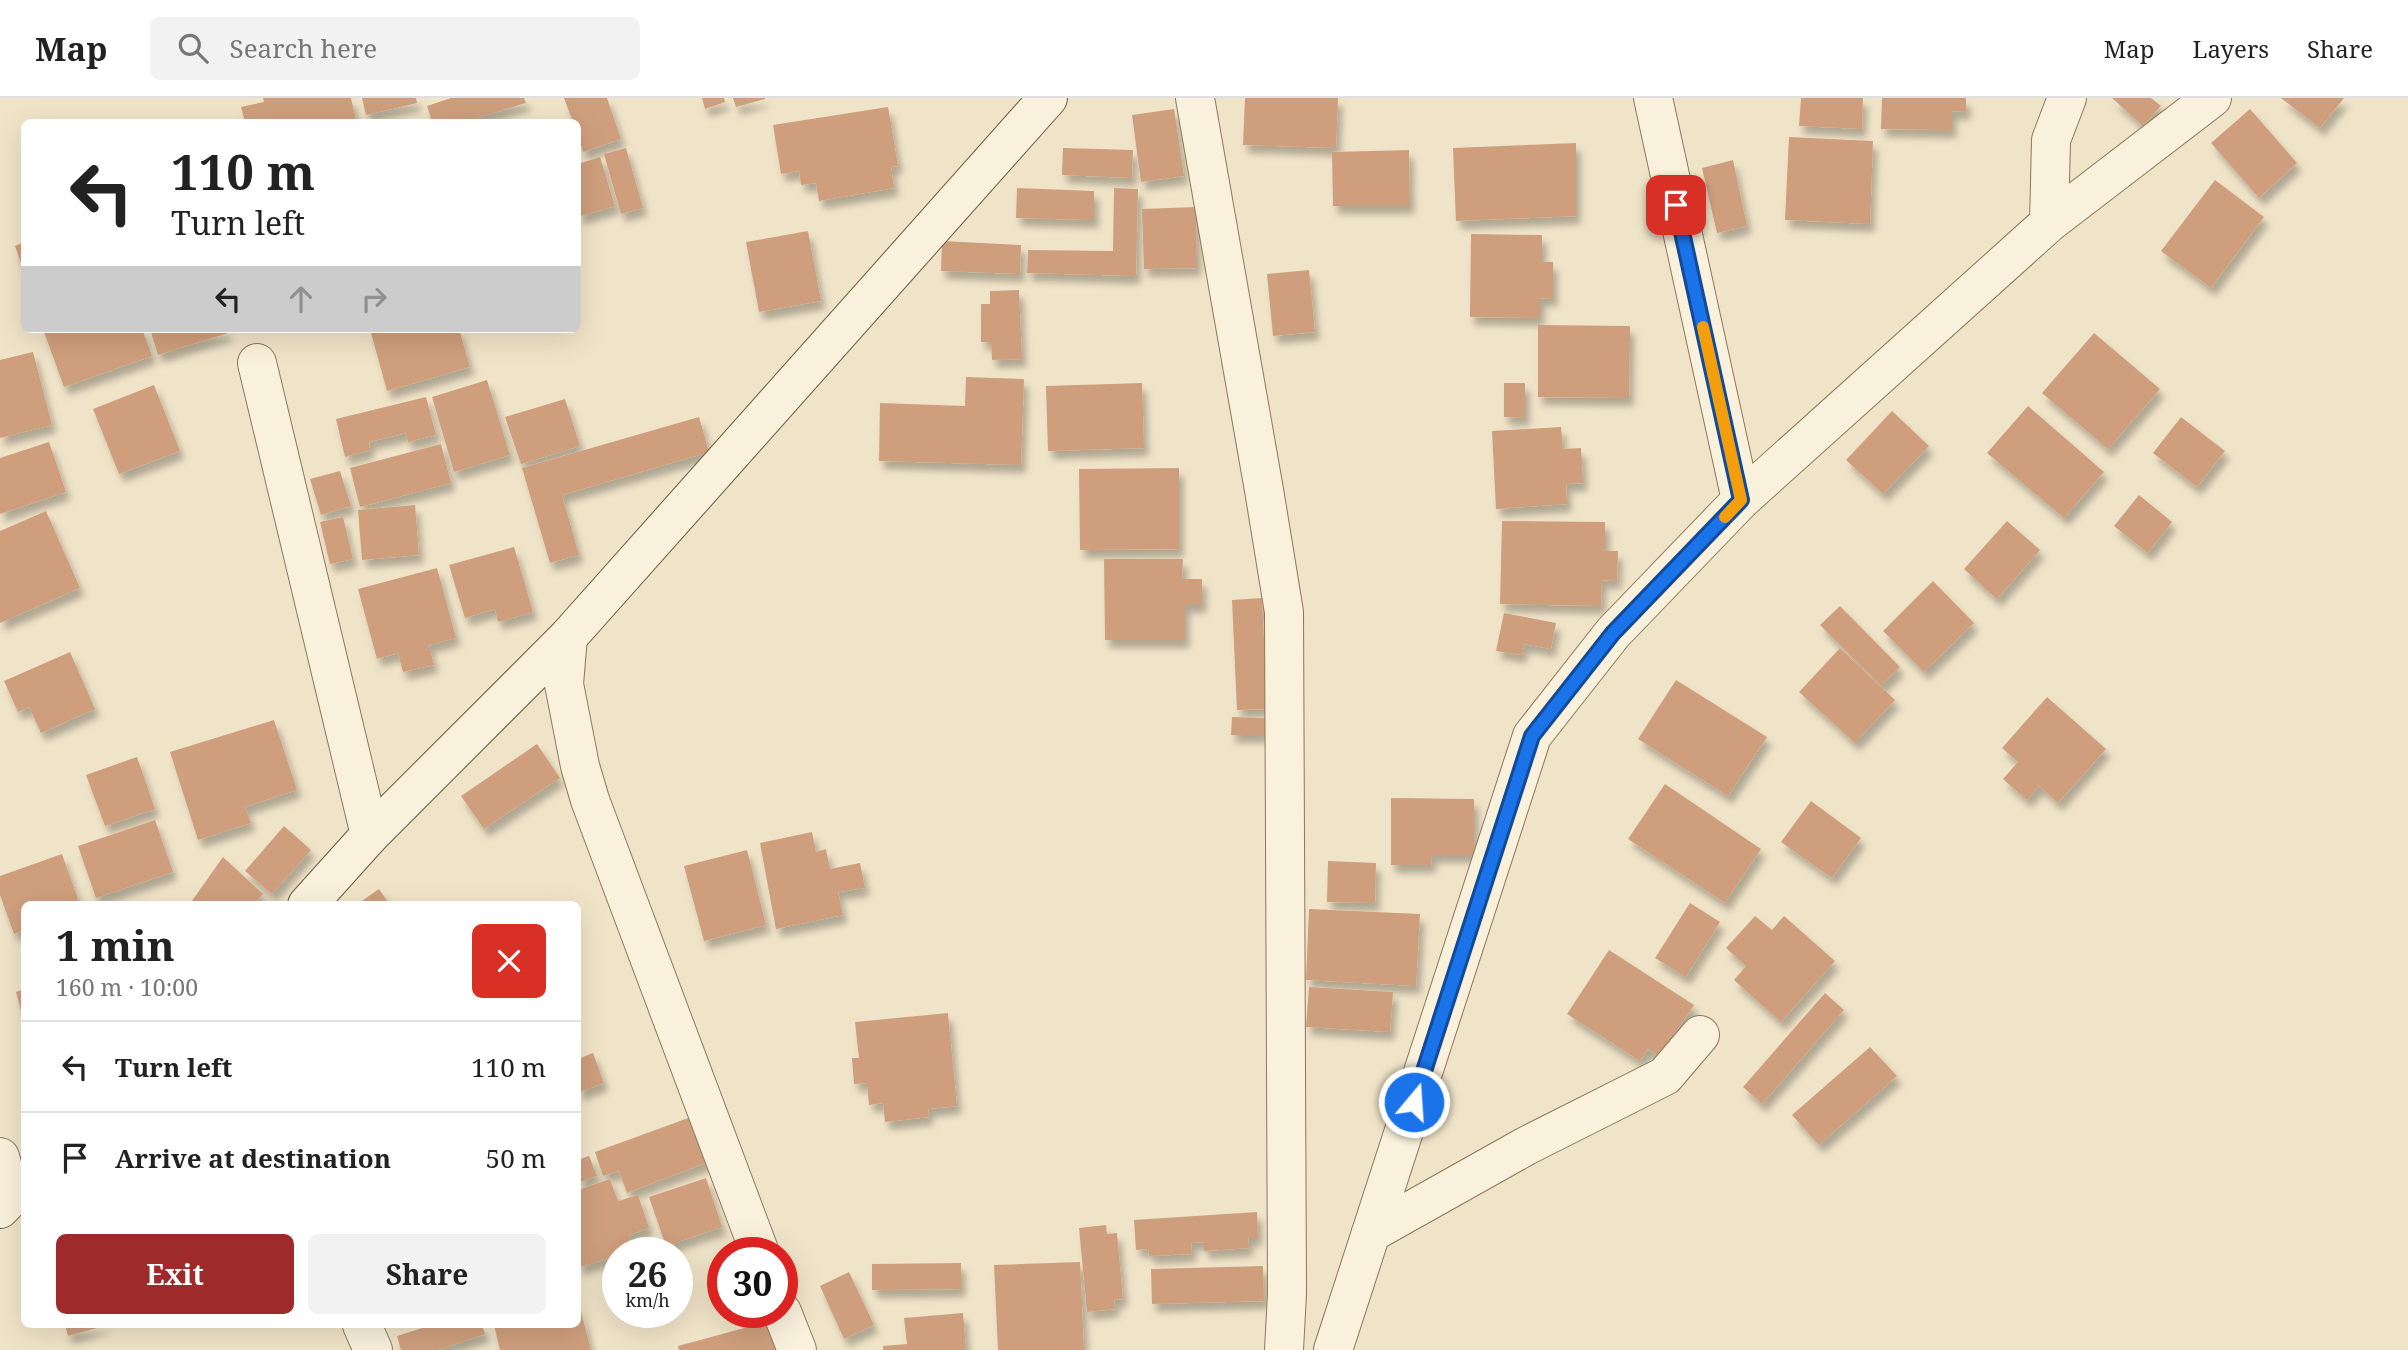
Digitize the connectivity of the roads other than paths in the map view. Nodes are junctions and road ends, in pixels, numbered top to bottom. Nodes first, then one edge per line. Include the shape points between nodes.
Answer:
1 (1048, 98) edge
2 (1195, 98) edge
3 (1653, 98) edge
4 (2067, 98) edge
5 (2211, 98) edge
6 (2049, 223) junction
7 (257, 363) dead end
8 (1741, 500) junction
9 (568, 638) junction
10 (370, 835) junction
11 (310, 901) edge
12 (1700, 1035) dead end
13 (0, 1157) edge
14 (12, 1197) edge
15 (1371, 1233) junction
16 (754, 1237) edge
17 (363, 1328) edge
18 (788, 1328) edge
19 (373, 1350) edge
20 (797, 1350) edge
21 (1284, 1350) edge
22 (1333, 1350) edge

1 - 9 street
2 - 21 street via 1284,612
3 - 8 street
4 - 6 street via 2051,140
5 - 6 street
6 - 8 street
7 - 10 street
8 - 15 street via 1613,633 1532,736
9 - 10 street
9 - 16 street via 564,684 580,766
10 - 11 street
12 - 15 street via 1665,1076 1526,1146
13 - 14 street
15 - 22 street
17 - 19 street
18 - 20 street

